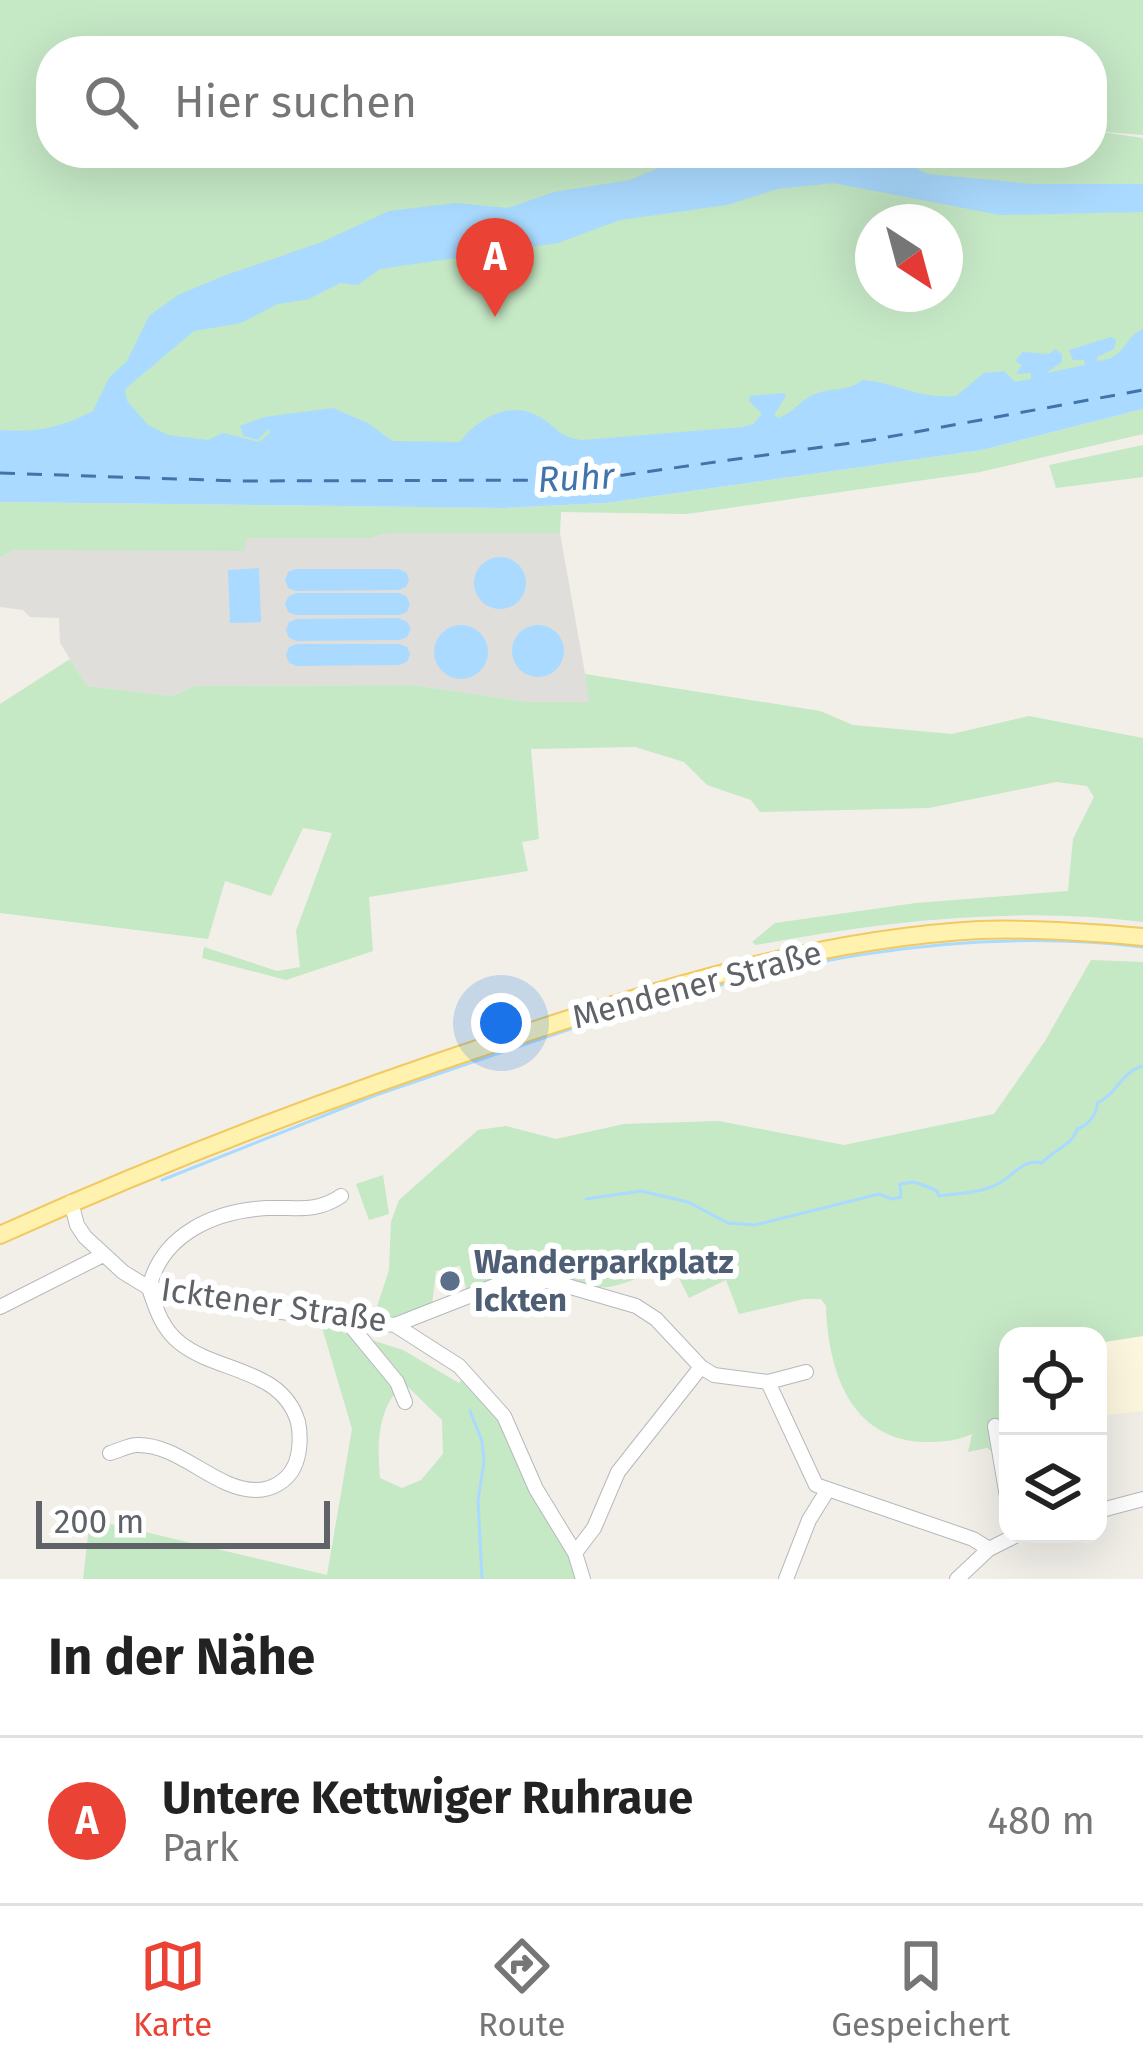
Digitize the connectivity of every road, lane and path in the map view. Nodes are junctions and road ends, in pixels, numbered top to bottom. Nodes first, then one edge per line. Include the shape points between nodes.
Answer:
1 (1143, 937) edge
2 (341, 1196) dead end
3 (71, 1202) junction
4 (0, 1235) edge
5 (103, 1255) junction
6 (149, 1288) junction
7 (0, 1307) edge
8 (346, 1320) junction
9 (395, 1325) junction
10 (701, 1367) junction
11 (806, 1372) dead end
12 (768, 1382) junction
13 (405, 1402) dead end
14 (994, 1426) dead end
15 (999, 1451) edge
16 (110, 1453) dead end
17 (826, 1491) junction
18 (1143, 1499) edge
19 (1107, 1508) edge
20 (1000, 1543) edge
21 (989, 1549) junction
22 (575, 1553) junction
23 (583, 1579) edge
24 (787, 1579) edge
25 (958, 1579) edge

1 - 3 main road, Mendener Straße via 978,931 889,939 738,969 457,1055
2 - 6 street via 315,1210 249,1210 210,1221 163,1252
3 - 4 main road, Mendener Straße
3 - 5 street, Icktener Straße via 77,1225
5 - 6 street, Icktener Straße
5 - 7 street
6 - 8 street, Icktener Straße
6 - 16 street via 178,1342 284,1396 299,1429 298,1455 287,1477 259,1490 137,1445
8 - 9 street, Icktener Straße
8 - 13 street
9 - 10 street, Icktener Straße via 497,1285 550,1281 636,1306
9 - 22 street via 486,1393
10 - 12 street
10 - 22 street via 618,1472
11 - 12 street
12 - 17 street via 816,1485
14 - 15 street
17 - 21 street
17 - 24 street
18 - 19 street
20 - 21 street
21 - 25 street
22 - 23 street

